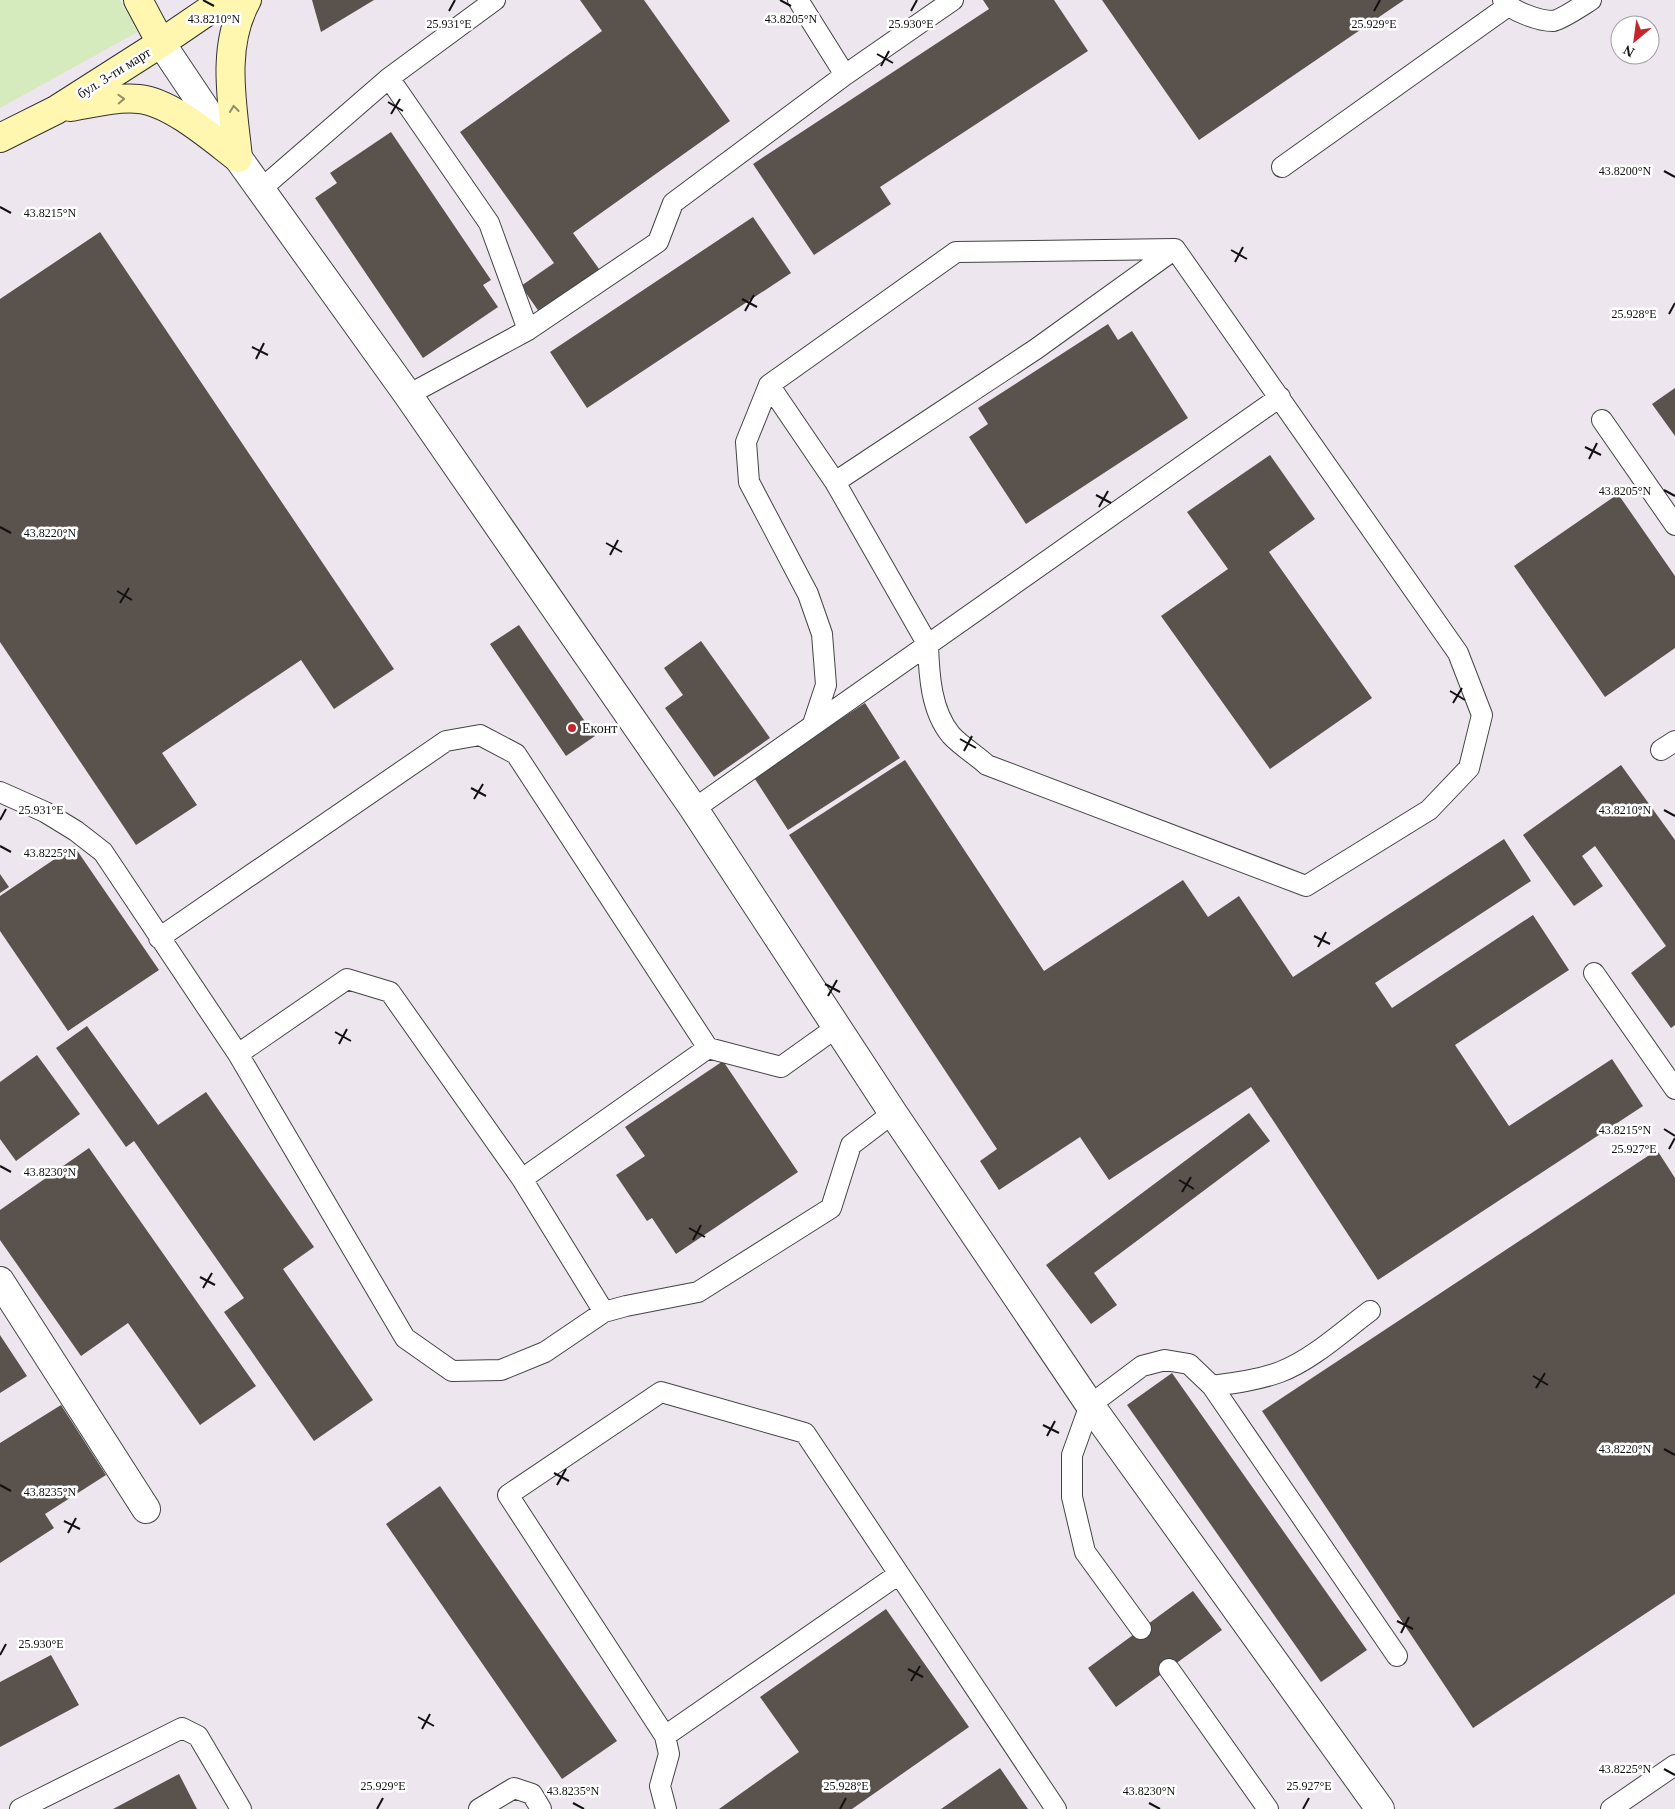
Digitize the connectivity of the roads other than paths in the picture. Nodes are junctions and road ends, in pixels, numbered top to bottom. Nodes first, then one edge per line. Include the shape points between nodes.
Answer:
1 (138, 0) edge
2 (224, 0) edge
3 (247, 0) edge
4 (494, 0) edge
5 (798, 0) edge
6 (953, 0) edge
7 (1590, 0) edge
8 (1506, 3) edge
9 (161, 43) junction
10 (845, 75) junction
11 (389, 78) junction
12 (56, 110) junction
13 (0, 138) edge
14 (238, 158) junction
15 (1282, 167) dead end
16 (261, 190) junction
17 (1174, 249) junction
18 (528, 330) junction
19 (769, 385) junction
20 (408, 396) junction
21 (1280, 397) junction
22 (1602, 420) dead end
23 (835, 482) junction
24 (1675, 524) edge
25 (928, 645) junction
26 (813, 724) junction
27 (0, 792) edge
28 (694, 809) junction
29 (159, 938) junction
30 (1594, 973) dead end
31 (837, 1027) junction
32 (708, 1048) junction
33 (238, 1054) junction
34 (1675, 1089) edge
35 (893, 1113) junction
36 (522, 1179) junction
37 (0, 1281) edge
38 (1370, 1311) dead end
39 (604, 1312) junction
40 (1212, 1386) junction
41 (1090, 1405) junction
42 (146, 1509) dead end
43 (899, 1574) junction
44 (1141, 1629) dead end
45 (1397, 1656) dead end
46 (1169, 1669) dead end
47 (665, 1736) junction
48 (1675, 1765) edge
49 (20, 1809) edge
50 (241, 1809) edge
51 (479, 1809) edge
52 (541, 1809) edge
53 (666, 1809) edge
54 (1056, 1809) edge
55 (1268, 1809) edge
56 (1380, 1809) edge
57 (1611, 1809) edge

1 - 9 main road
2 - 9 main road, бул. 3-ти март
14 -> 3 main road via 230,77 233,38
4 - 11 lane
5 - 10 lane
6 - 10 lane
7 - 8 lane via 1554,21 1532,17
8 - 15 lane
9 - 12 main road, бул. 3-ти март
9 - 14 street
10 - 18 lane via 673,203 658,242
11 - 16 lane
11 - 18 lane via 489,223
12 - 13 main road, бул. 3-ти март
12 -> 14 main road via 141,99 184,118
14 - 16 street
16 - 20 street
17 - 19 lane via 956,252
17 - 21 lane
17 - 23 lane via 1036,349
18 - 20 lane
19 - 23 lane
19 - 26 lane via 746,442 749,482 808,594 822,634 826,685
20 - 28 street
21 - 25 lane
21 - 25 lane via 1458,653 1482,715 1469,768 1430,810 1306,886 987,765 951,734 936,707
22 - 24 lane
23 - 25 lane
25 - 26 lane
26 - 28 lane
27 - 29 lane via 45,812 103,852
28 - 31 street
29 - 32 lane via 446,741 480,735 516,754
29 - 33 lane
30 - 34 lane
31 - 32 lane via 781,1067
31 - 35 street
32 - 36 lane
33 - 36 lane via 347,979 390,992
33 - 39 lane via 405,1338 452,1371 501,1370 545,1352
35 - 39 lane via 851,1145 831,1208 698,1292
35 - 41 street
36 - 39 lane
37 - 42 street
38 - 40 lane via 1281,1372
40 - 41 lane via 1189,1364 1165,1360 1142,1366
40 - 45 lane
41 - 44 lane via 1072,1455 1072,1497 1085,1552
41 - 56 street
43 - 47 lane
43 - 47 lane via 806,1433 661,1392 508,1495
43 - 54 lane
46 - 55 lane
47 - 53 lane via 669,1754 660,1786
48 - 57 lane
49 - 50 lane via 182,1728 198,1736
51 - 52 lane via 514,1788 532,1794

